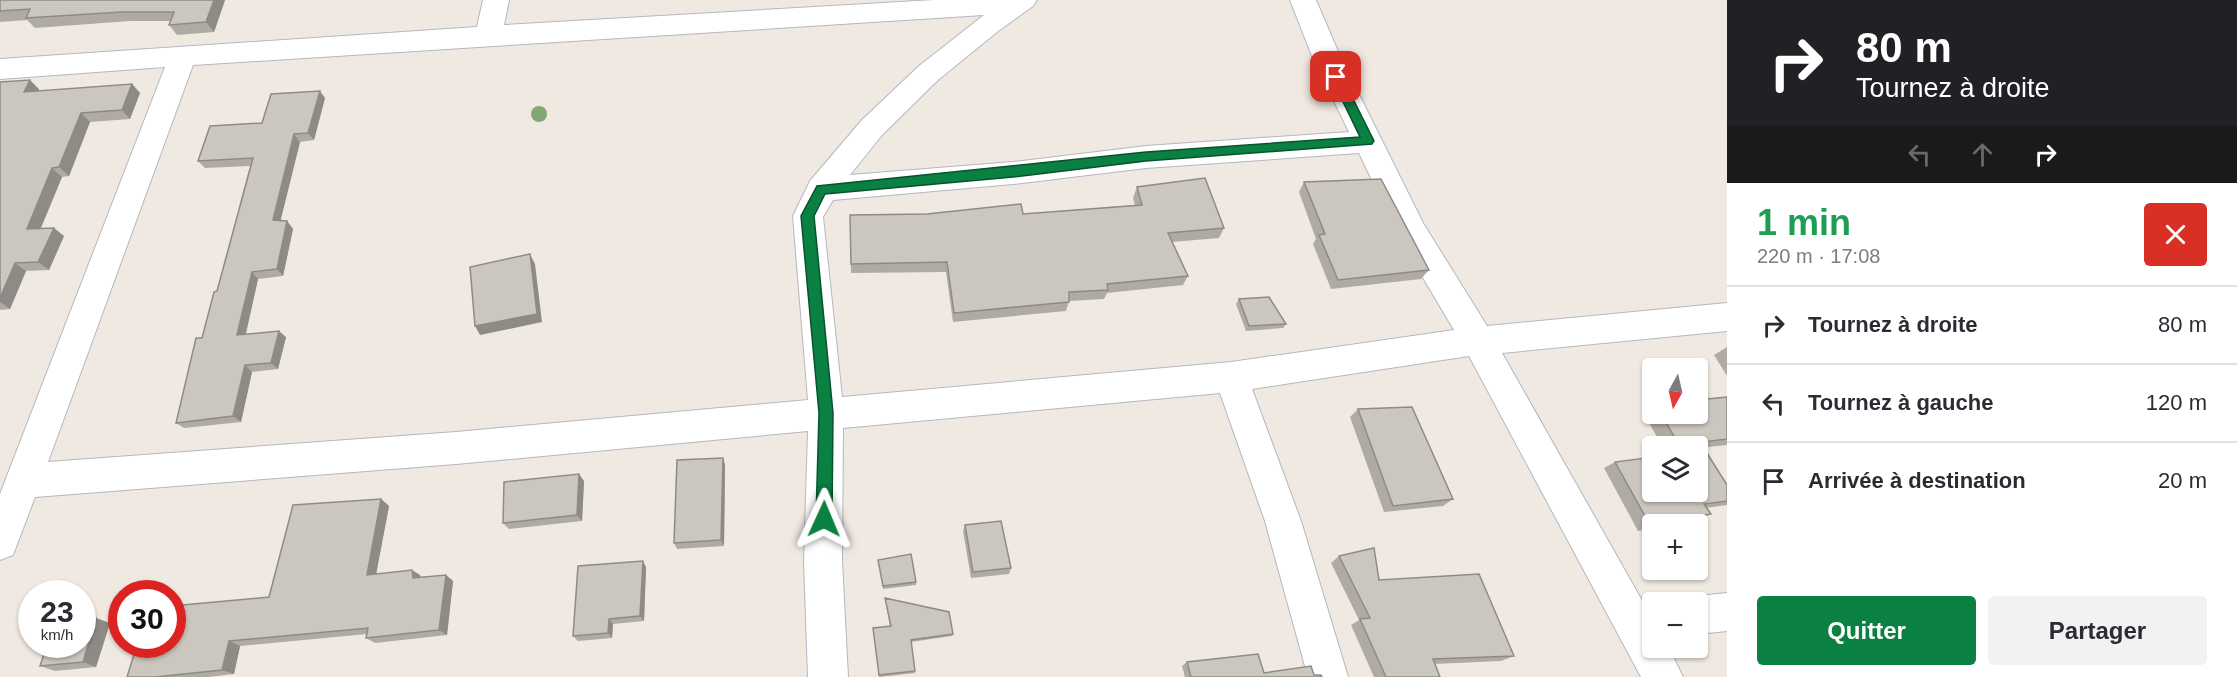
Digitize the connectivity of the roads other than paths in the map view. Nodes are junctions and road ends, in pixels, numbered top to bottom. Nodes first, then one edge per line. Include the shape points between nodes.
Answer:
1 (495, 0) edge
2 (1303, 0) edge
3 (1020, 2) edge
4 (489, 35) junction
5 (183, 56) junction
6 (0, 69) edge
7 (1368, 141) junction
8 (821, 189) junction
9 (1727, 317) edge
10 (1478, 341) junction
11 (1232, 377) junction
12 (826, 413) junction
13 (23, 481) junction
14 (0, 542) edge
15 (1727, 612) edge
16 (1708, 614) edge
17 (1642, 620) edge
18 (1656, 658) edge
19 (828, 677) edge
20 (1328, 677) edge
21 (1663, 677) edge

1 - 4 street
2 - 7 street
3 - 4 street
3 - 8 street via 974,35 913,89 850,150
4 - 5 street
5 - 6 street
5 - 13 street
7 - 8 street via 1146,157
7 - 10 street via 1411,230
8 - 12 street via 808,216 808,231
9 - 10 street
10 - 11 street
10 - 17 street
11 - 12 street
11 - 20 street via 1283,521
12 - 13 street via 456,448
12 - 19 street via 823,561
13 - 14 street
15 - 16 street
18 - 21 street

